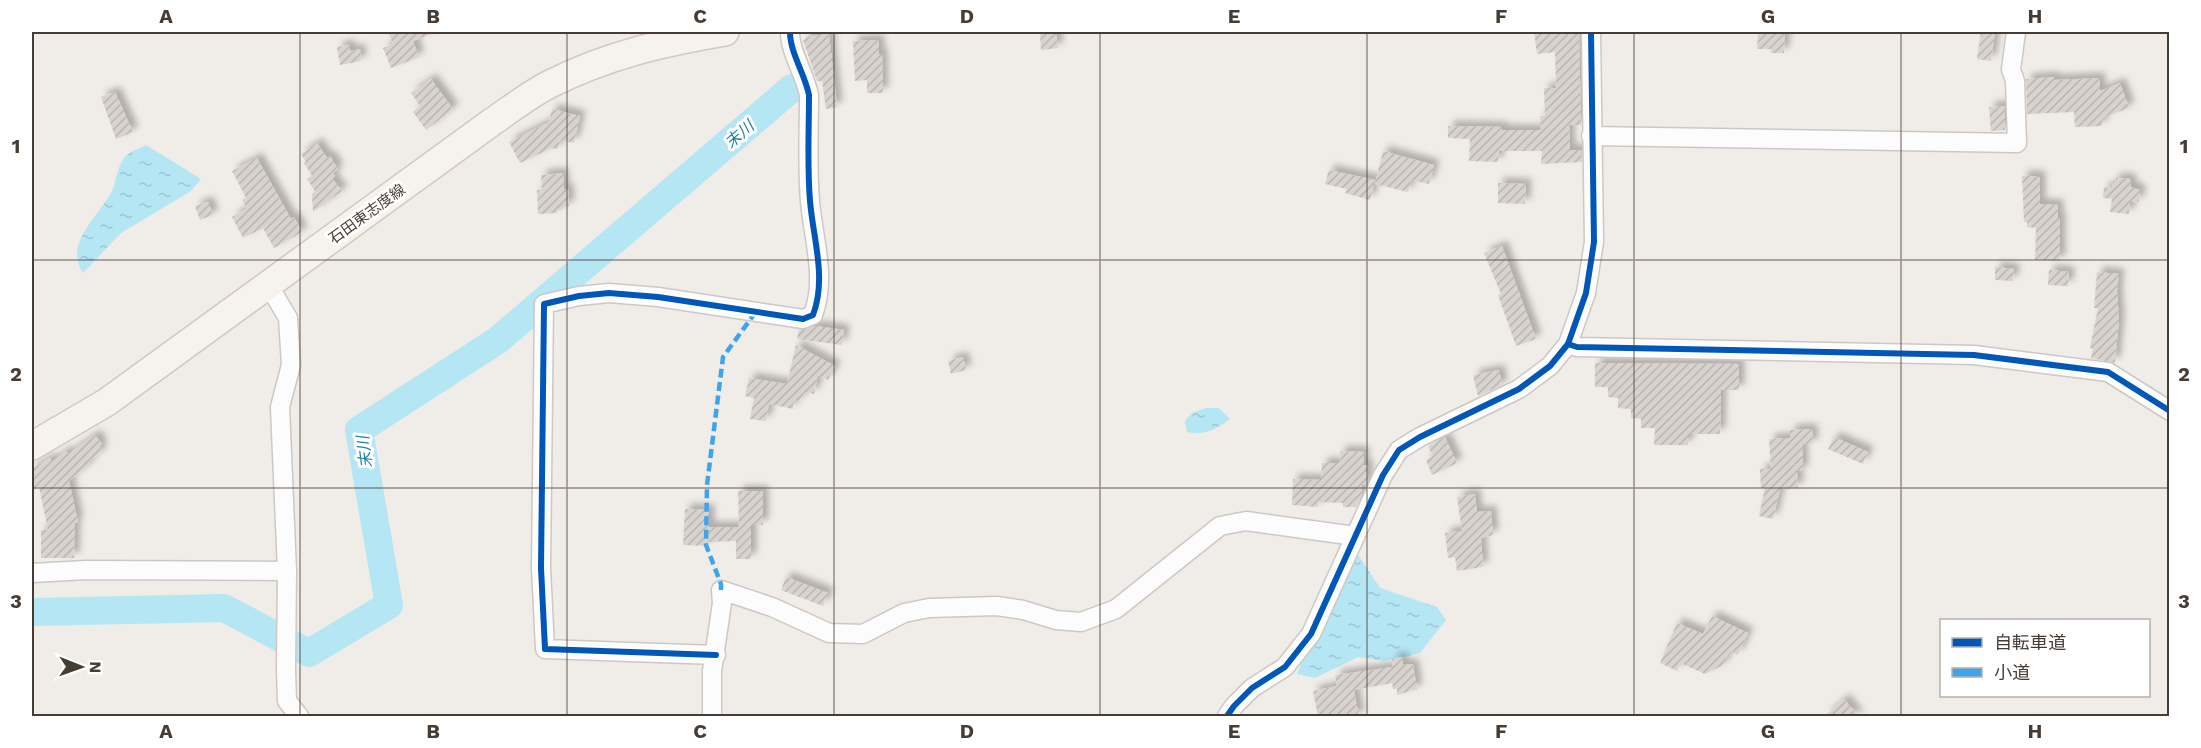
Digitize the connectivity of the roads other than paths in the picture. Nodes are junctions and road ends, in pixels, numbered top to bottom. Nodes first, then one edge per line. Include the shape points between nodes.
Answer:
1 (724, 32) edge
2 (790, 32) edge
3 (1591, 32) edge
4 (2016, 32) edge
5 (1592, 135) junction
6 (268, 286) junction
7 (1568, 344) junction
8 (2169, 411) edge
9 (32, 446) edge
10 (1355, 536) junction
11 (287, 571) junction
12 (32, 573) edge
13 (716, 655) junction
14 (299, 717) edge
15 (712, 717) edge
16 (1227, 717) edge

1 - 6 main road, 石田東志度線 via 655,45 600,62 547,85
2 - 13 street via 809,95 810,201 819,264 813,315 803,319 609,293 544,304 541,568 545,649
3 - 5 street
4 - 5 street via 2011,69 2015,81 2017,143
5 - 7 street via 1594,242 1586,293
6 - 9 main road, 石田東志度線 via 107,402
6 - 11 street via 288,318 291,366 280,407
7 - 8 street via 1996,357 2108,372
7 - 10 street via 1550,366 1519,389 1399,450
10 - 13 street via 1245,521 1220,526 1116,609 1081,622 998,606 929,608 904,613 863,634 829,633 772,607 721,590
10 - 16 street via 1303,646 1285,667 1252,688
11 - 12 street
11 - 14 street via 286,701
13 - 15 street

